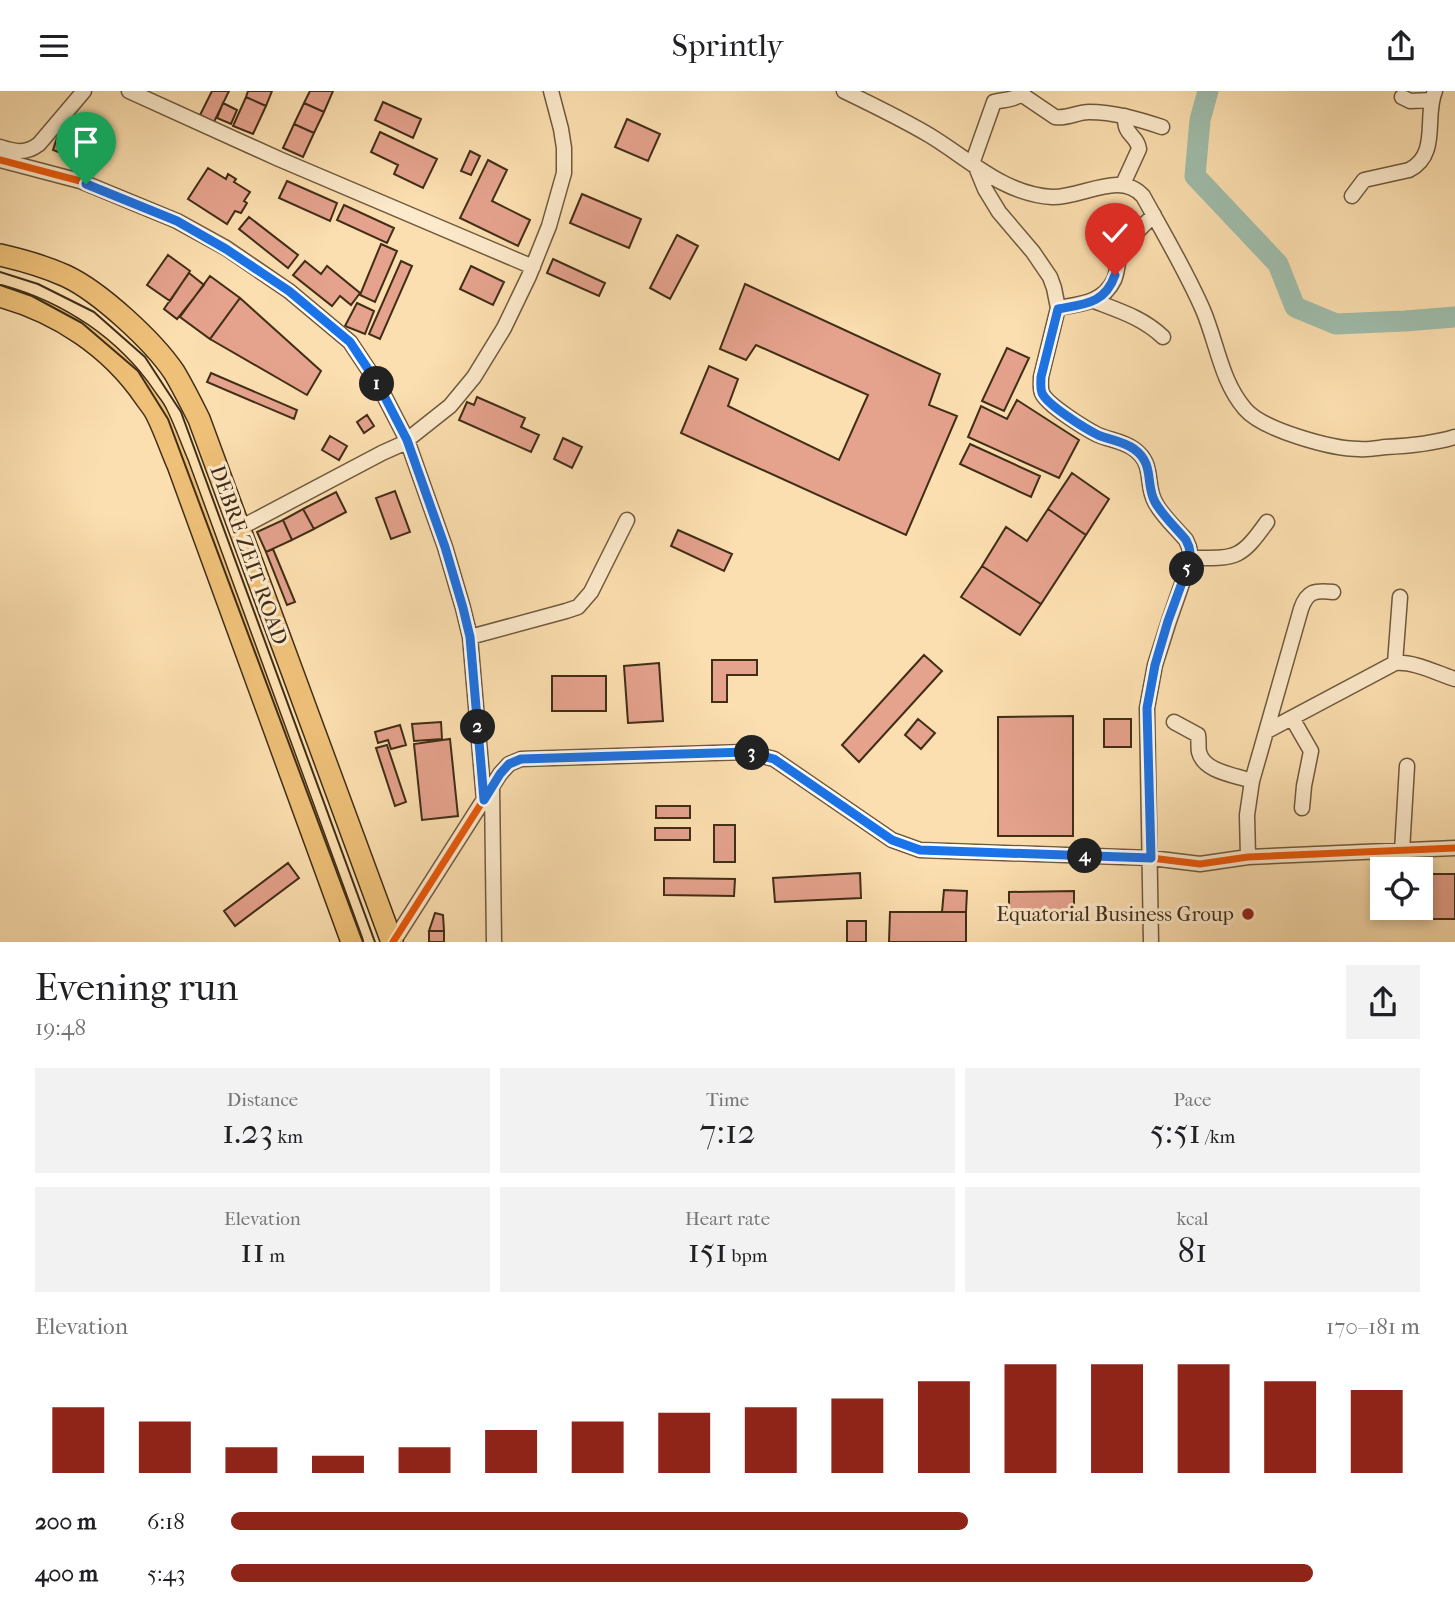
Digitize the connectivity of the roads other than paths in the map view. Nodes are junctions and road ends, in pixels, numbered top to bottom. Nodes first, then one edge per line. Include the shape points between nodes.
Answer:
1 (84, 91) edge
2 (551, 91) edge
3 (844, 91) edge
4 (136, 92) edge
5 (1022, 92) edge
6 (1434, 95) edge
7 (1402, 97) dead end
8 (1125, 116) junction
9 (1162, 127) dead end
10 (0, 147) edge
11 (0, 160) edge
12 (974, 166) junction
13 (1122, 184) junction
14 (1352, 196) dead end
15 (1154, 215) junction
16 (0, 255) edge
17 (533, 267) junction
18 (0, 296) edge
19 (1094, 301) junction
20 (1058, 309) junction
21 (1163, 337) dead end
22 (1455, 437) edge
23 (407, 440) junction
24 (628, 520) dead end
25 (1267, 522) dead end
26 (238, 529) junction
27 (1191, 558) junction
28 (1333, 592) dead end
29 (1400, 597) dead end
30 (470, 637) junction
31 (1395, 663) junction
32 (1455, 679) edge
33 (1292, 718) junction
34 (1174, 722) dead end
35 (1267, 731) junction
36 (1407, 766) dead end
37 (1252, 781) junction
38 (492, 786) junction
39 (484, 800) junction
40 (1302, 808) dead end
41 (1455, 848) edge
42 (1402, 851) junction
43 (1248, 857) junction
44 (1151, 858) junction
45 (352, 942) edge
46 (392, 942) edge
47 (494, 942) edge
48 (1151, 942) edge

1 - 10 street via 31,150
2 - 17 street via 561,129 564,173
3 - 12 street via 912,125
4 - 17 street
5 - 8 street via 1059,118 1087,112
5 - 12 street via 994,102
6 - 7 street via 1410,101
6 - 14 street via 1429,145 1423,159 1409,170 1364,180
8 - 9 street
8 - 13 street via 1126,130 1139,149
11 - 23 street via 79,181 177,221 289,291 350,342
12 - 13 street via 1021,191 1052,197
12 - 20 street via 999,212 1050,277
13 - 15 street via 1138,190
15 - 19 street via 1124,247 1113,281
15 - 22 street via 1204,312 1232,389 1246,411 1282,432 1358,450 1425,445
16 - 26 main road, DEBRE ZEIT ROAD via 67,277 100,297 143,335 190,399
17 - 23 street via 474,377 450,406
18 - 45 main road, DEBRE ZEIT ROAD via 25,303 88,338 132,378 157,414
19 - 20 street
19 - 21 street via 1135,316
20 - 27 street via 1041,377 1042,395 1090,431 1124,443 1141,455 1155,503 1186,540
23 - 26 street
23 - 30 street via 445,547
24 - 30 street via 591,592 578,607
25 - 27 street via 1252,543 1230,557
26 - 46 main road, DEBRE ZEIT ROAD
27 - 44 street via 1155,665 1147,708
28 - 35 street via 1311,593 1304,599
29 - 31 street
30 - 39 street
31 - 32 street
31 - 33 street
33 - 35 street
33 - 40 street via 1311,751
34 - 37 street via 1198,735 1198,750 1205,763
35 - 37 street
36 - 42 street
37 - 43 street
38 - 39 street
38 - 44 street via 509,764 521,759 746,752 774,759 892,840 920,850
38 - 47 street
39 - 46 street
41 - 42 street
42 - 43 street
43 - 44 street via 1200,864
44 - 48 street

